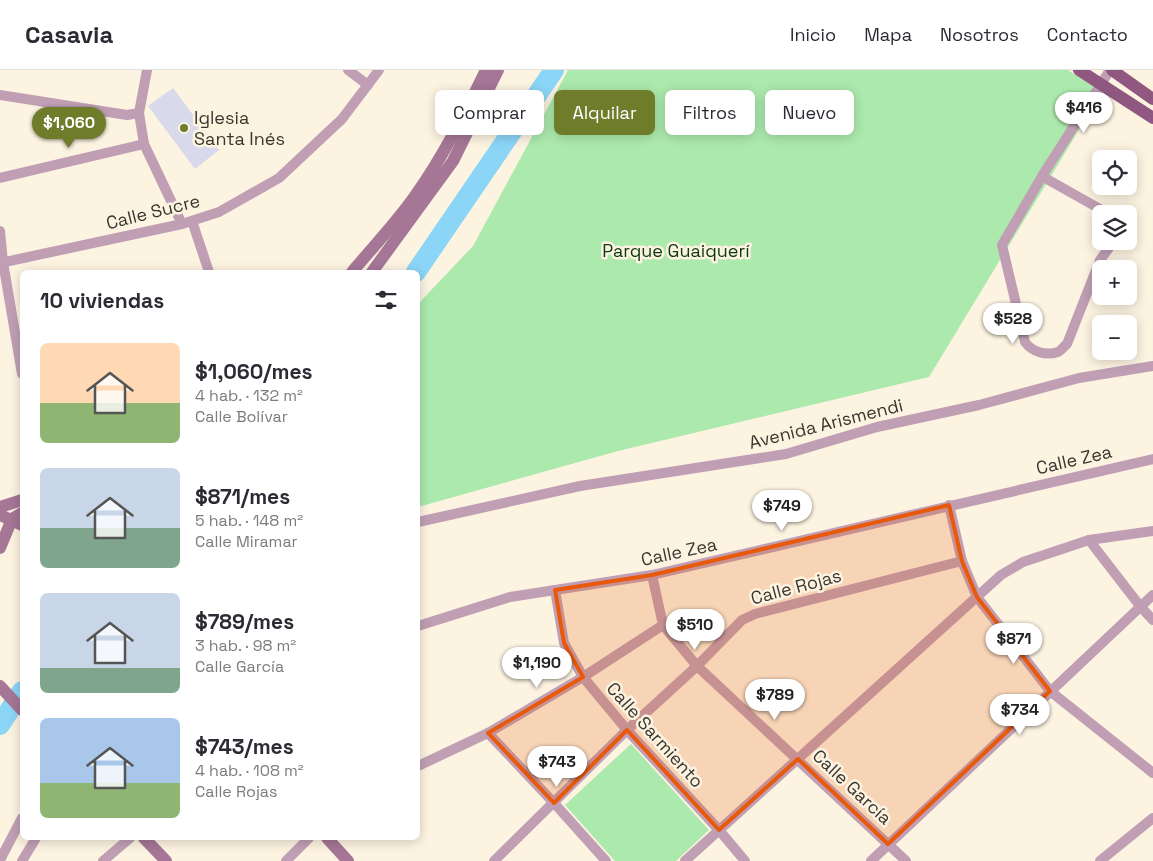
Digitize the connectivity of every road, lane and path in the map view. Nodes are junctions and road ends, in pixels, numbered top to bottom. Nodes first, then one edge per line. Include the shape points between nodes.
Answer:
1 (147, 70) edge
2 (348, 70) edge
3 (379, 70) edge
4 (486, 70) edge
5 (498, 70) edge
6 (1079, 70) edge
7 (1111, 70) edge
8 (1102, 84) junction
9 (368, 85) junction
10 (0, 95) edge
11 (1153, 99) edge
12 (139, 113) junction
13 (1153, 118) edge
14 (144, 144) junction
15 (1043, 176) junction
16 (0, 178) edge
17 (1093, 205) edge
18 (192, 221) junction
19 (182, 224) junction
20 (0, 231) edge
21 (1107, 250) edge
22 (1, 262) edge
23 (208, 270) edge
24 (354, 270) edge
25 (373, 270) edge
26 (20, 363) edge
27 (1153, 366) edge
28 (1153, 459) edge
29 (20, 501) edge
30 (949, 506) junction
31 (0, 507) edge
32 (14, 518) edge
33 (420, 522) edge
34 (1153, 531) edge
35 (1089, 540) junction
36 (0, 548) edge
37 (962, 561) junction
38 (652, 575) junction
39 (555, 590) junction
40 (1153, 595) edge
41 (977, 597) junction
42 (1140, 606) junction
43 (1153, 620) edge
44 (420, 625) edge
45 (662, 625) junction
46 (697, 666) junction
47 (583, 676) junction
48 (0, 686) edge
49 (1050, 691) junction
50 (20, 708) edge
51 (627, 730) junction
52 (488, 732) junction
53 (798, 759) junction
54 (420, 765) edge
55 (1153, 774) edge
56 (554, 803) junction
57 (1153, 818) edge
58 (20, 822) edge
59 (719, 830) junction
60 (35, 840) edge
61 (128, 840) edge
62 (146, 840) edge
63 (307, 840) edge
64 (329, 840) edge
65 (888, 844) junction
66 (0, 860) edge
67 (22, 861) edge
68 (104, 861) edge
69 (166, 861) edge
70 (286, 861) edge
71 (348, 861) edge
72 (494, 861) edge
73 (606, 861) edge
74 (685, 861) edge
75 (745, 861) edge
76 (871, 861) edge
77 (906, 861) edge
78 (1100, 861) edge

1 - 12 street
2 - 9 street
3 - 9 street, Calle Sucre
4 - 24 main road via 452,136 415,197
5 - 25 main road via 453,162
6 - 8 main road
7 - 8 street
7 - 11 main road
8 - 13 main road
8 - 15 street
9 - 18 street, Calle Sucre via 342,119 279,178 219,212
10 - 12 street via 127,115
12 - 14 street
14 - 16 street
14 - 19 street
15 - 17 street
15 - 21 street via 1002,245 1025,342 1030,348 1040,353 1058,352 1067,344 1100,260
18 - 19 street, Calle Sucre
18 - 23 street
19 - 22 street, Calle Sucre
20 - 22 street
22 - 26 street
27 - 33 street, Avenida Arismendi via 1079,378 979,405 877,427 786,454 580,486
28 - 30 street, Calle Zea
29 - 31 main road
30 - 37 street
30 - 38 street, Calle Zea
32 - 36 main road
34 - 35 street
35 - 41 street via 1022,562
35 - 42 street
37 - 41 street
37 - 46 street, Calle Rojas via 755,614 742,620
38 - 39 street, Calle Zea
38 - 45 street, Calle García
39 - 44 street, Calle Zea via 510,597
39 - 47 street, Calle Sarmiento via 564,643
40 - 42 street
41 - 49 street
41 - 53 street
42 - 43 street
42 - 49 street
45 - 46 street, Calle García
45 - 47 street
46 - 51 street, Calle Rojas
46 - 53 street, Calle García
47 - 51 street, Calle Sarmiento
47 - 52 street
48 - 50 main road
49 - 55 street
49 - 65 street
51 - 56 street, Calle Rojas
51 - 59 street, Calle Sarmiento
52 - 54 street
52 - 56 street
53 - 59 street
53 - 65 street, Calle García
56 - 72 street, Calle Rojas
56 - 73 street
57 - 78 street
58 - 66 street
59 - 74 street
59 - 75 street, Calle Sarmiento
60 - 67 street
61 - 68 street
62 - 69 main road
63 - 70 street
64 - 71 main road
65 - 76 street
65 - 77 street, Calle García

